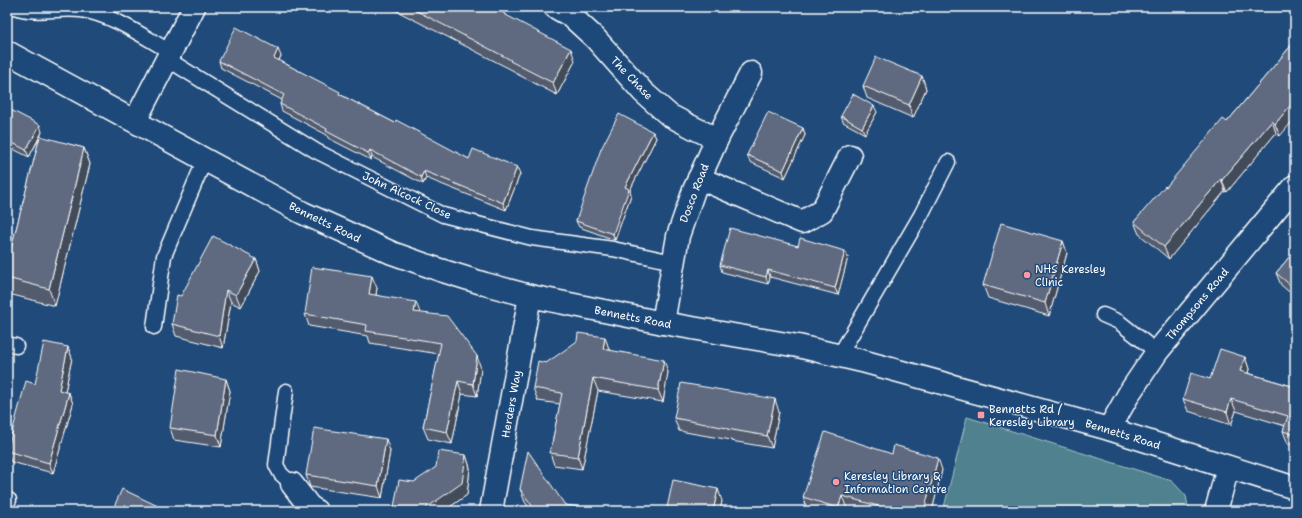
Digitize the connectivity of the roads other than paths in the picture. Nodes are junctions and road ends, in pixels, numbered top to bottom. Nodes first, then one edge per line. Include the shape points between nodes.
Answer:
1 (14, 7) edge
2 (194, 7) edge
3 (555, 7) edge
4 (7, 52) edge
5 (169, 55) junction
6 (751, 73) dead end
7 (134, 120) junction
8 (717, 139) junction
9 (850, 156) dead end
10 (205, 159) junction
11 (948, 162) dead end
12 (699, 178) junction
13 (1295, 186) edge
14 (673, 262) junction
15 (530, 296) junction
16 (1103, 316) dead end
17 (663, 323) junction
18 (154, 327) dead end
19 (1158, 352) junction
20 (839, 356) junction
21 (286, 391) dead end
22 (1109, 429) junction
23 (1228, 467) junction
24 (292, 484) joint
25 (1295, 488) edge
26 (316, 511) edge
27 (491, 511) edge
28 (1216, 511) edge

1 - 5 lane, John Alcock Close via 30,11 81,10 110,17
2 - 5 street
3 - 8 street, The Chase via 572,16 643,92 669,115
4 - 7 street, Bennetts Road
5 - 7 street
5 - 14 lane, John Alcock Close via 316,151 443,215 532,238 613,249
6 - 8 street, Dosco Road
7 - 10 street, Bennetts Road
8 - 12 street, Dosco Road
9 - 12 street via 822,211 802,222
10 - 15 street, Bennetts Road via 303,213 392,254
10 - 18 lane via 164,256
11 - 20 lane via 921,215
12 - 14 street, Dosco Road via 678,236
13 - 19 street, Thompsons Road
14 - 17 street, Dosco Road
15 - 17 street, Bennetts Road
15 - 27 street, Herders Way
16 - 19 lane via 1119,322
17 - 20 street, Bennetts Road via 798,346
19 - 22 street, Thompsons Road via 1130,392
20 - 22 street, Bennetts Road
21 - 24 lane via 276,465
22 - 23 street, Bennetts Road
23 - 25 street, Bennetts Road
23 - 28 street
24 - 26 street

